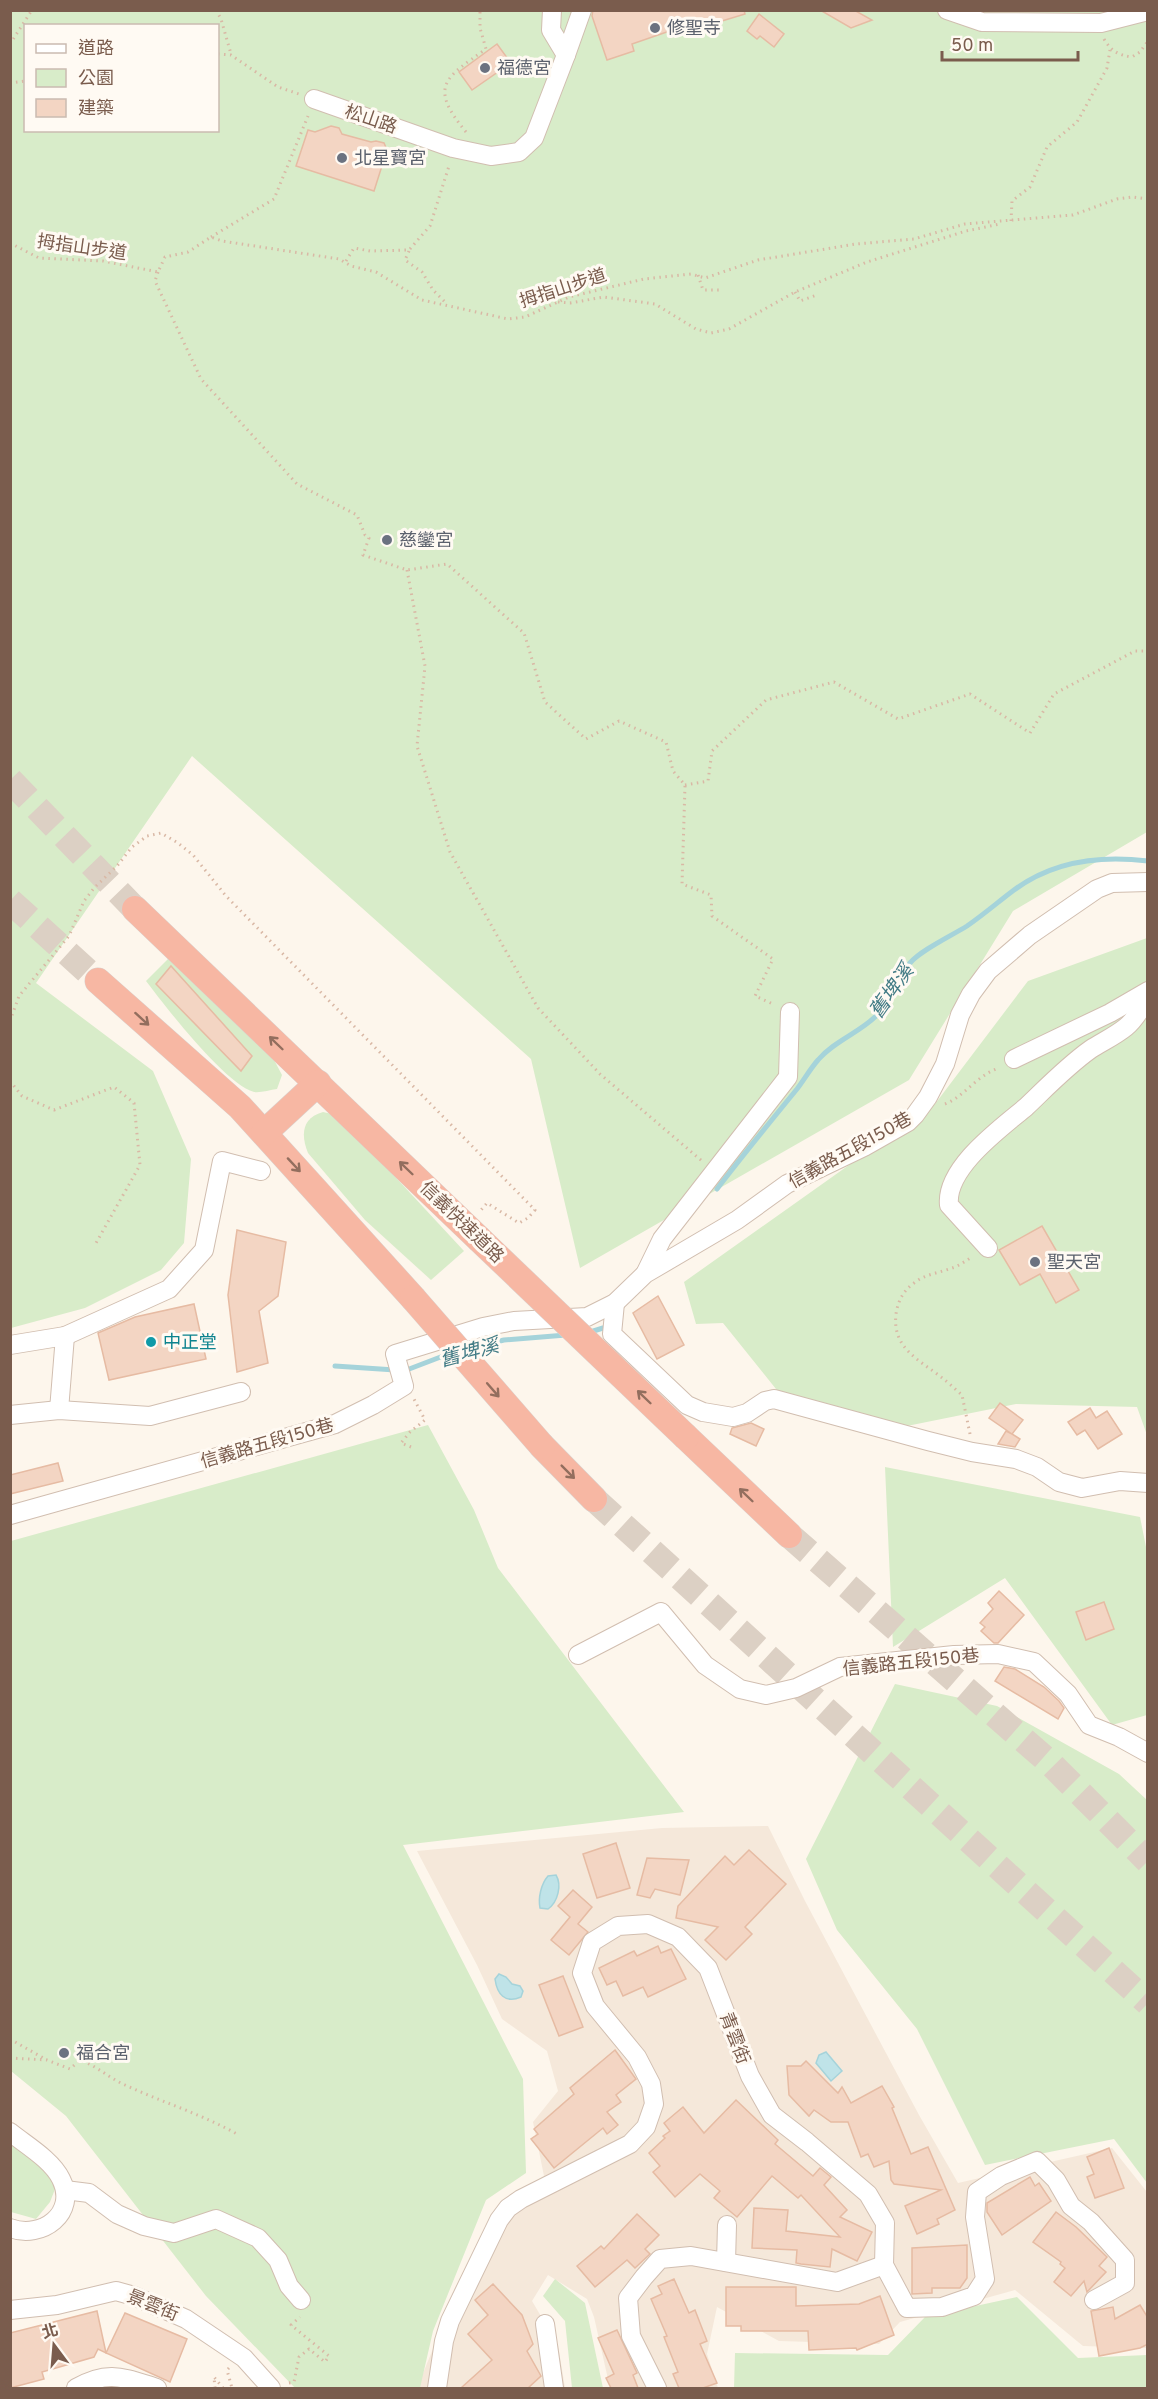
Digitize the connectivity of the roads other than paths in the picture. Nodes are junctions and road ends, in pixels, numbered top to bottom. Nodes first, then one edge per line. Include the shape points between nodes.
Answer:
1 (552, 10) edge
2 (582, 10) edge
3 (947, 10) edge
4 (1148, 11) edge
5 (566, 55) junction
6 (314, 99) road end
7 (1148, 882) edge
8 (135, 909) tunnel mouth
9 (98, 981) tunnel mouth
10 (1148, 991) edge
11 (1148, 998) edge
12 (790, 1012) road end
13 (1014, 1059) road end
14 (318, 1083) junction
15 (264, 1133) junction
16 (261, 1171) dead end
17 (988, 1248) road end
18 (645, 1274) junction
19 (615, 1303) junction
20 (65, 1336) junction
21 (10, 1346) edge
22 (241, 1392) dead end
23 (59, 1410) junction
24 (10, 1415) edge
25 (1148, 1483) edge
26 (594, 1499) tunnel mouth
27 (10, 1515) edge
28 (789, 1535) tunnel mouth
29 (578, 1655) dead end
30 (1148, 1753) edge
31 (10, 2132) edge
32 (65, 2190) junction
33 (727, 2225) dead end
34 (10, 2228) edge
35 (726, 2262) junction
36 (884, 2265) junction
37 (301, 2300) road end
38 (1094, 2300) dead end
39 (10, 2310) edge
40 (544, 2324) dead end
41 (269, 2386) edge
42 (440, 2386) edge
43 (76, 2388) edge
44 (157, 2388) edge
45 (554, 2388) edge
46 (657, 2388) edge

1 - 5 street via 551,30
2 - 5 street, 松山路
3 - 4 street via 982,22 1101,23
5 - 6 street, 松山路 via 534,138 519,152 491,156 453,148
7 - 18 street, 信義路五段150巷 via 1112,883 1097,889 1030,934 988,972 960,1015 945,1065 915,1116 787,1184 737,1220
14 -> 8 highway, 信義快速道路
9 -> 15 highway
10 - 13 street
11 - 17 street via 1126,1027 1053,1079 992,1134 958,1174 949,1205
12 - 18 street via 788,1077 662,1239
14 - 15 highway
28 -> 14 highway, 信義快速道路, bridge via 686,1437 483,1227
15 -> 26 highway, bridge via 542,1446
16 - 20 street via 222,1161 204,1250 170,1289
18 - 19 street, 信義路五段150巷
19 - 25 street via 612,1334 687,1405 703,1412 733,1417 774,1399 972,1452 1016,1459 1059,1482 1082,1488 1120,1481
19 - 27 street, 信義路五段150巷 via 587,1317 504,1323 395,1354 404,1386 317,1431
20 - 21 street
20 - 23 street
22 - 23 street via 150,1416
23 - 24 street
29 - 30 street, 信義路五段150巷 via 661,1612 705,1665 740,1689 766,1695 796,1688 840,1667 998,1654 1034,1662 1068,1694 1089,1725
31 - 32 street via 50,2166
32 - 34 street via 65,2202 54,2222 31,2232
32 - 37 street via 88,2193 117,2214 144,2226 174,2233 216,2219 258,2238 278,2260 289,2286
33 - 35 street
35 - 36 street via 837,2282
35 - 46 street via 691,2256 660,2259 628,2298 631,2336
36 - 38 street, 青雲街 via 907,2308 942,2307 974,2296 985,2279 975,2217 977,2192 1001,2176 1037,2161 1056,2180 1071,2206 1125,2260 1125,2283
36 - 42 street, 青雲街 via 885,2223 868,2194 772,2115 750,2076 708,1968 678,1937 648,1924 618,1926 592,1942 582,1973 595,2006 638,2057 651,2084 654,2104 646,2127 630,2144 508,2208 457,2303 444,2341
39 - 41 street, 景雲街 via 57,2305 116,2291 134,2296 186,2319 244,2358
40 - 45 street
43 - 44 street via 105,2375

